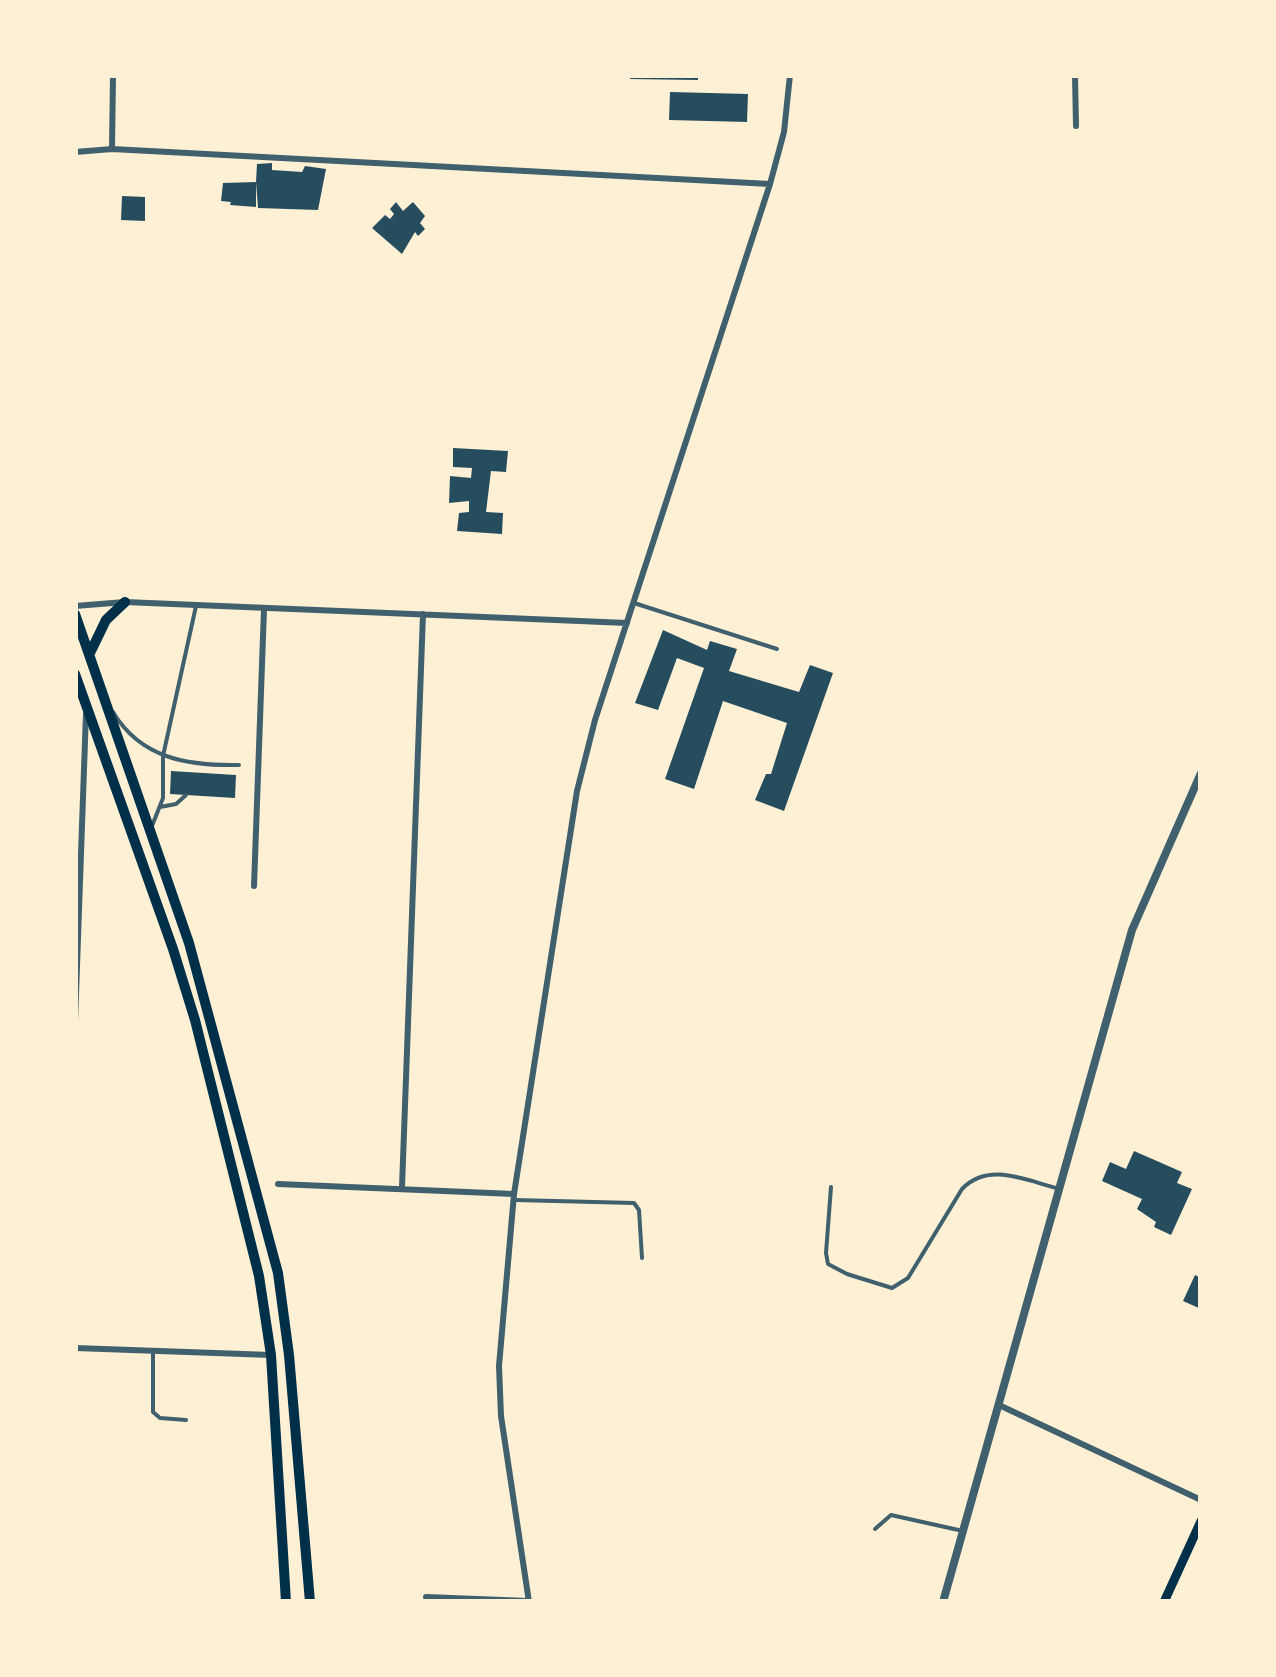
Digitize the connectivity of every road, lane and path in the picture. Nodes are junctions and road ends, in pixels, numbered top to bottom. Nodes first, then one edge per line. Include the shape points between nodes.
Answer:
1 (113, 75) edge
2 (790, 75) edge
3 (1076, 75) edge
4 (1076, 126) dead end
5 (112, 150) junction
6 (75, 152) edge
7 (770, 184) junction
8 (126, 602) junction
9 (634, 602) junction
10 (75, 606) edge
11 (196, 606) junction
12 (264, 609) junction
13 (75, 614) edge
14 (423, 614) junction
15 (627, 623) junction
16 (777, 649) dead end
17 (89, 655) junction
18 (75, 674) edge
19 (99, 686) junction
20 (87, 708) junction
21 (164, 756) junction
22 (189, 764) junction
23 (239, 765) dead end
24 (188, 771) dead end
25 (1201, 773) edge
26 (186, 795) dead end
27 (160, 807) junction
28 (150, 832) junction
29 (254, 886) dead end
30 (75, 1022) edge
31 (278, 1184) dead end
32 (402, 1187) junction
33 (831, 1187) dead end
34 (1060, 1189) junction
35 (514, 1197) junction
36 (642, 1258) dead end
37 (75, 1348) edge
38 (153, 1352) junction
39 (271, 1355) junction
40 (999, 1404) junction
41 (186, 1420) dead end
42 (1201, 1500) edge
43 (1201, 1522) edge
44 (875, 1529) dead end
45 (963, 1531) junction
46 (426, 1597) dead end
47 (529, 1601) edge
48 (286, 1602) edge
49 (310, 1602) edge
50 (942, 1602) edge
51 (1164, 1602) edge

1 - 5 street
2 - 7 street
3 - 4 street
5 - 6 street
5 - 7 street
7 - 9 street
8 - 10 street
8 - 11 street
8 - 17 main road via 98,630
9 - 15 street
9 - 16 lane
11 - 12 street
11 - 21 lane
12 - 14 street
12 - 29 street
13 - 17 main road
14 - 15 street
14 - 32 street
15 - 35 street via 576,791
17 - 19 main road
18 - 20 main road
19 - 21 lane via 135,739
19 - 28 main road
20 - 30 street
20 - 39 main road via 195,1020 259,1276
21 - 22 lane
21 - 27 lane
22 - 23 lane
22 - 24 lane
25 - 34 street via 1132,930
26 - 27 lane
27 - 28 lane
28 - 49 main road via 211,1018 278,1273
31 - 32 street
32 - 35 street
33 - 34 lane via 828,1264 892,1288 908,1278 972,1179 997,1173
34 - 40 street
35 - 36 lane via 634,1203
35 - 47 street via 499,1395
37 - 38 street
38 - 39 street
38 - 41 lane via 153,1412
39 - 48 main road
40 - 42 street
40 - 45 street
43 - 51 main road
44 - 45 lane via 892,1514
45 - 50 street
46 - 47 street

